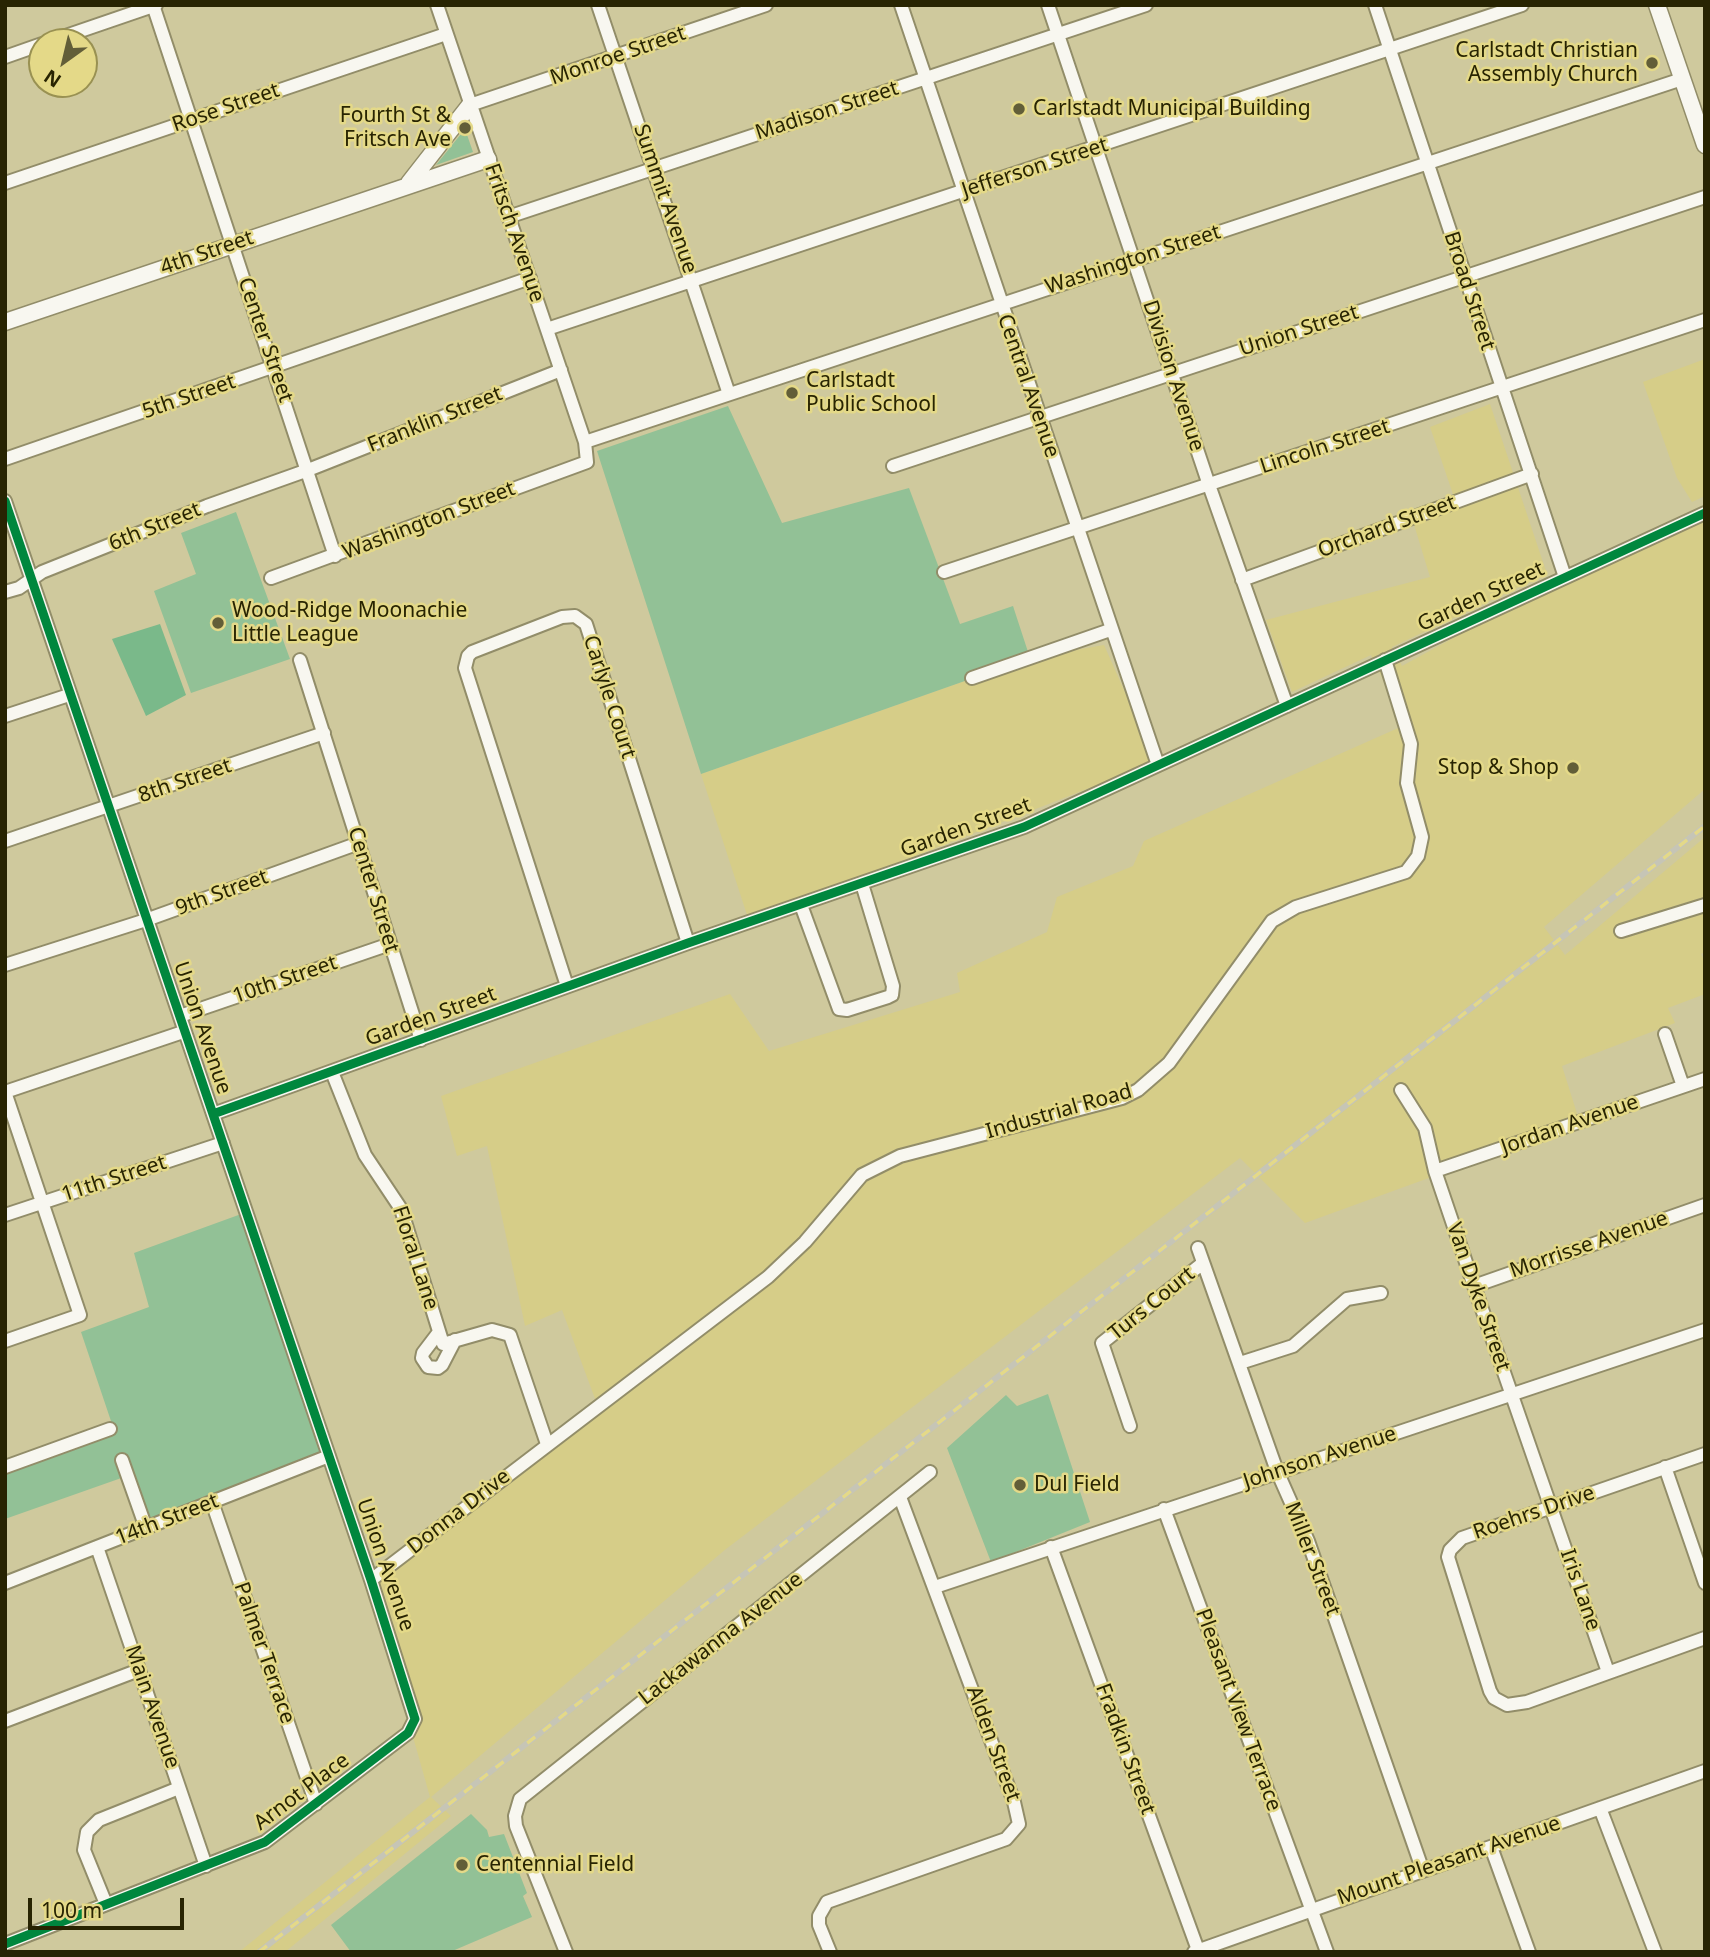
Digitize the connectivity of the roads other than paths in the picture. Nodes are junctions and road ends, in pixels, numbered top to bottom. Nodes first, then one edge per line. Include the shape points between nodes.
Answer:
1 (437, 5) edge
2 (598, 5) edge
3 (766, 5) edge
4 (901, 5) edge
5 (1048, 5) edge
6 (1146, 5) edge
7 (1374, 5) edge
8 (1522, 5) edge
9 (1657, 5) edge
10 (154, 6) edge
11 (89, 28) edge
12 (446, 34) junction
13 (1058, 35) junction
14 (1390, 47) junction
15 (28, 49) edge
16 (5, 57) edge
17 (617, 57) junction
18 (925, 79) junction
19 (1682, 79) junction
20 (470, 105) junction
21 (192, 119) junction
22 (1705, 145) edge
23 (1096, 148) junction
24 (488, 159) junction
25 (1428, 161) junction
26 (653, 169) junction
27 (5, 183) edge
28 (408, 185) junction
29 (962, 192) junction
30 (1705, 197) edge
31 (508, 217) junction
32 (233, 244) junction
33 (1134, 260) junction
34 (1464, 276) junction
35 (530, 278) junction
36 (692, 280) junction
37 (1000, 304) junction
38 (1705, 320) edge
39 (5, 322) edge
40 (547, 329) junction
41 (274, 368) junction
42 (561, 370) junction
43 (1173, 373) junction
44 (1501, 390) junction
45 (729, 394) junction
46 (1039, 417) junction
47 (585, 442) junction
48 (5, 460) edge
49 (587, 462) joint
50 (893, 466) dead end
51 (308, 470) junction
52 (1532, 474) junction
53 (1209, 485) junction
54 (5, 501) edge
55 (1705, 513) edge
56 (1077, 528) junction
57 (335, 556) junction
58 (944, 572) dead end
59 (1565, 577) junction
60 (271, 578) dead end
61 (31, 580) junction
62 (1242, 580) junction
63 (5, 592) edge
64 (1110, 630) junction
65 (300, 660) dead end
66 (1385, 660) junction
67 (972, 678) dead end
68 (69, 695) junction
69 (1287, 706) junction
70 (5, 716) edge
71 (324, 733) junction
72 (1158, 765) junction
73 (109, 808) junction
74 (5, 841) edge
75 (359, 843) junction
76 (862, 884) junction
77 (801, 905) junction
78 (1705, 905) edge
79 (146, 920) junction
80 (1621, 931) dead end
81 (688, 943) junction
82 (390, 944) junction
83 (5, 965) edge
84 (567, 986) junction
85 (180, 1017) junction
86 (183, 1032) junction
87 (1665, 1034) dead end
88 (421, 1040) junction
89 (332, 1072) junction
90 (1705, 1079) edge
91 (1683, 1086) junction
92 (1401, 1090) dead end
93 (5, 1092) edge
94 (214, 1114) junction
95 (223, 1143) junction
96 (1435, 1171) junction
97 (43, 1203) junction
98 (1705, 1205) edge
99 (5, 1216) edge
100 (1198, 1248) dead end
101 (1203, 1263) junction
102 (1474, 1286) junction
103 (1381, 1293) dead end
104 (1705, 1330) edge
105 (439, 1332) junction
106 (455, 1340) junction
107 (5, 1341) edge
108 (1240, 1363) junction
109 (1512, 1396) junction
110 (1130, 1426) dead end
111 (110, 1429) dead end
112 (547, 1444) junction
113 (1705, 1454) edge
114 (329, 1456) junction
115 (122, 1460) dead end
116 (5, 1467) edge
117 (1665, 1467) junction
118 (1278, 1471) junction
119 (930, 1472) dead end
120 (900, 1497) junction
121 (212, 1502) junction
122 (1552, 1507) junction
123 (1164, 1509) junction
124 (146, 1528) junction
125 (97, 1548) junction
126 (1051, 1548) junction
127 (371, 1580) junction
128 (5, 1583) edge
129 (1705, 1583) edge
130 (935, 1587) junction
131 (1705, 1638) edge
132 (139, 1670) junction
133 (1608, 1672) junction
134 (5, 1721) edge
135 (413, 1726) joint
136 (1705, 1771) edge
137 (179, 1788) junction
138 (316, 1804) junction
139 (1600, 1808) junction
140 (1490, 1847) junction
141 (206, 1867) junction
142 (1423, 1871) junction
143 (106, 1904) junction
144 (1312, 1910) junction
145 (5, 1944) edge
146 (1196, 1951) edge
147 (566, 1952) edge
148 (830, 1952) edge
149 (1327, 1952) edge
150 (1529, 1952) edge
151 (1655, 1952) edge

1 - 12 street, Fritsch Avenue
2 - 17 street, Summit Avenue
3 - 17 street, Monroe Street
4 - 18 street, Central Avenue
5 - 13 street, Division Avenue
6 - 13 street, Madison Street
7 - 14 street, Broad Street
8 - 14 street, Jefferson Street
9 - 19 street
10 - 11 street
10 - 21 street, Center Street
12 - 20 street, Fritsch Avenue
12 - 21 street, Rose Street
13 - 18 street, Madison Street
13 - 23 street, Division Avenue
14 - 23 street, Jefferson Street
14 - 25 street, Broad Street
15 - 16 street
17 - 20 street, Monroe Street
17 - 26 street, Summit Avenue
18 - 26 street, Madison Street
18 - 29 street, Central Avenue
19 - 22 street
19 - 25 street, Washington Street
20 - 24 street, Fritsch Avenue
20 - 28 street
21 - 27 street, Rose Street
21 - 32 street, Center Street
23 - 29 street, Jefferson Street
23 - 33 street, Division Avenue
24 - 28 street, 4th Street
24 - 31 street, Fritsch Avenue
25 - 33 street, Washington Street
25 - 34 street, Broad Street
26 - 31 street, Madison Street
26 - 36 street, Summit Avenue
28 - 32 street, 4th Street
29 - 36 street, Jefferson Street
29 - 37 street, Central Avenue
30 - 34 street, Union Street
31 - 35 street, Fritsch Avenue
32 - 39 street, 4th Street
32 - 41 street, Center Street
33 - 37 street, Washington Street
33 - 43 street, Division Avenue
34 - 43 street, Union Street
34 - 44 street, Broad Street
35 - 40 street, Fritsch Avenue
35 - 41 street, 5th Street
36 - 40 street, Jefferson Street
36 - 45 street, Summit Avenue
37 - 45 street, Washington Street
37 - 46 street, Central Avenue
38 - 44 street, Lincoln Street
40 - 42 street, Fritsch Avenue
41 - 48 street, 5th Street
41 - 51 street, Center Street
42 - 47 street, Fritsch Avenue
42 - 51 street, Franklin Street
43 - 46 street, Union Street
43 - 53 street, Division Avenue
44 - 52 street, Broad Street
44 - 53 street, Lincoln Street
45 - 47 street, Washington Street
46 - 50 street, Union Street
46 - 56 street, Central Avenue
47 - 49 street, Fritsch Avenue
49 - 57 street, Washington Street
51 - 57 street, Center Street
51 - 61 street, 6th Street via 227,498 41,572
52 - 59 street, Broad Street
52 - 62 street, Orchard Street
53 - 56 street, Lincoln Street
53 - 62 street, Division Avenue
54 - 61 street, Union Avenue
55 - 59 street, Garden Street
56 - 58 street, Lincoln Street
56 - 64 street, Central Avenue
57 - 60 street, Washington Street
59 - 66 street, Garden Street
61 - 63 street, 6th Street
61 - 68 street, Union Avenue
62 - 69 street, Division Avenue
64 - 67 street
64 - 72 street, Central Avenue
65 - 71 street, Center Street
66 - 69 street, Garden Street
66 - 112 street, Industrial Road via 1411,744 1407,783 1422,837 1419,856 1406,872 1297,906 1272,920 1169,1063 1138,1090 900,1156 862,1175 768,1277
68 - 70 street
68 - 73 street, Union Avenue
69 - 72 street, Garden Street
71 - 73 street, 8th Street
71 - 75 street, Center Street
72 - 76 street, Garden Street via 1024,827
73 - 74 street, 8th Street
73 - 79 street, Union Avenue
75 - 79 street, 9th Street
75 - 82 street, Center Street
76 - 77 street, Garden Street
76 - 77 street via 893,986 888,998 839,1009
77 - 81 street, Garden Street
78 - 80 street
79 - 83 street, 9th Street
79 - 85 street, Union Avenue
81 - 84 street, Garden Street
81 - 84 street, Carlyle Court via 586,624 575,616 562,617 472,652 465,668
82 - 85 street, 10th Street
82 - 88 street, Center Street
84 - 88 street, Garden Street
85 - 86 street, Union Avenue
86 - 93 street
86 - 94 street, Union Avenue
87 - 91 street
88 - 89 street, Garden Street
89 - 94 street, Garden Street
89 - 105 street, Floral Lane via 365,1155 401,1209
90 - 91 street, Jordan Avenue
91 - 96 street, Jordan Avenue
92 - 96 street, Van Dyke Street via 1425,1128
93 - 97 street
94 - 95 street, Union Avenue
95 - 97 street, 11th Street
95 - 114 street, Union Avenue
96 - 102 street, Van Dyke Street
97 - 99 street, 11th Street
97 - 107 street via 80,1315
98 - 102 street, Morrisse Avenue
100 - 101 street, Miller Street
101 - 108 street, Miller Street
101 - 110 street, Turs Court via 1102,1343
102 - 109 street, Van Dyke Street
103 - 108 street via 1347,1299 1293,1346
104 - 109 street, Johnson Avenue
105 - 106 street, Floral Lane via 443,1343
105 - 106 street, Floral Lane via 423,1353 428,1367 442,1365
106 - 112 street via 492,1330 510,1335
108 - 118 street, Miller Street
109 - 118 street, Johnson Avenue
109 - 122 street, Van Dyke Street
111 - 116 street
112 - 127 street, Donna Drive
113 - 117 street, Roehrs Drive
114 - 121 street, 14th Street
114 - 127 street, Union Avenue
115 - 124 street
117 - 122 street, Roehrs Drive
117 - 129 street
118 - 123 street, Johnson Avenue
118 - 142 street, Miller Street via 1308,1541
119 - 120 street, Lackawanna Avenue
120 - 130 street, Alden Street
120 - 147 street, Lackawanna Avenue via 526,1792 516,1808 516,1826
121 - 124 street, 14th Street
121 - 138 street, Palmer Terrace
122 - 133 street, Iris Lane
122 - 133 street, Roehrs Drive via 1462,1538 1450,1550 1448,1565 1490,1691 1500,1703 1515,1706
123 - 126 street, Johnson Avenue
123 - 144 street, Pleasant View Terrace
124 - 125 street, 14th Street
125 - 128 street, 14th Street
125 - 132 street, Main Avenue
126 - 130 street, Johnson Avenue
126 - 146 street, Fradkin Street
127 - 135 street, Union Avenue via 415,1711
130 - 148 street, Alden Street via 1019,1824 1006,1839 827,1902 819,1916
131 - 133 street, Roehrs Drive
132 - 134 street
132 - 137 street, Main Avenue
135 - 138 street, Arnot Place
136 - 139 street, Mount Pleasant Avenue
137 - 141 street, Main Avenue
137 - 143 street via 99,1820 87,1832 84,1850
138 - 141 street, Arnot Place via 265,1842
139 - 140 street, Mount Pleasant Avenue
139 - 151 street
140 - 142 street, Mount Pleasant Avenue
140 - 150 street
141 - 143 street, Arnot Place
142 - 144 street, Mount Pleasant Avenue
143 - 145 street, Arnot Place
144 - 146 street, Mount Pleasant Avenue
144 - 149 street, Pleasant View Terrace

